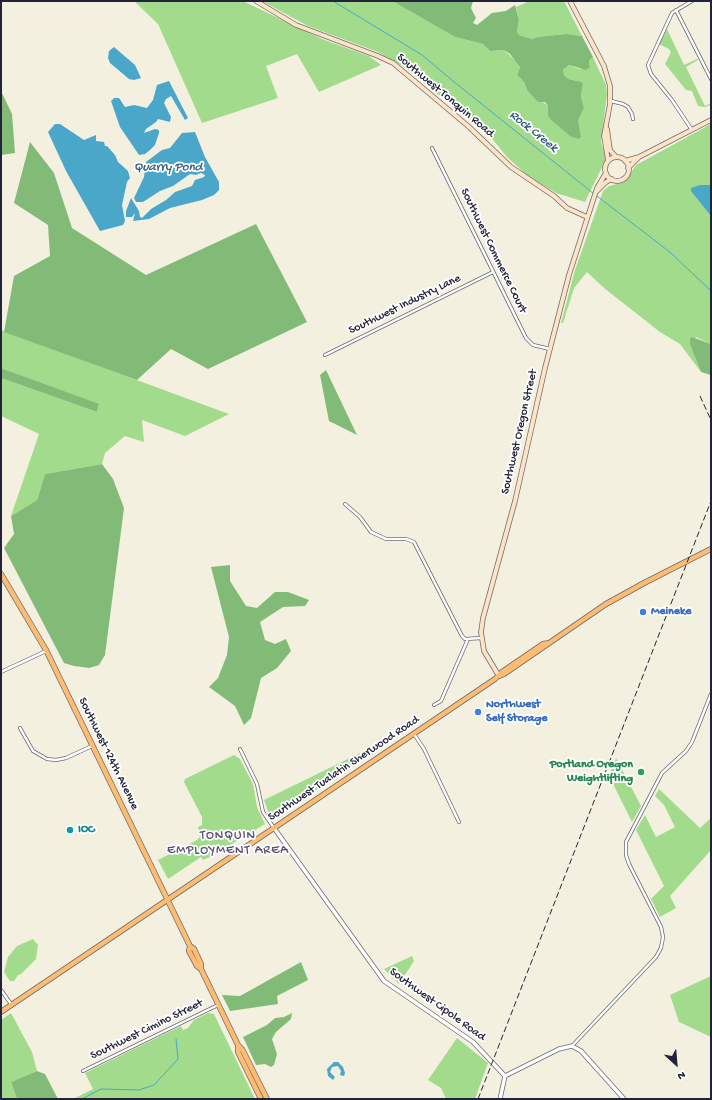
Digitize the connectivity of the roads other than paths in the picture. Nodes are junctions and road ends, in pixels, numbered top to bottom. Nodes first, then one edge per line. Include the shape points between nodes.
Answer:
1 (256, 1) edge
2 (570, 1) edge
3 (692, 1) edge
4 (676, 10) junction
5 (711, 79) edge
6 (611, 101) junction
7 (633, 118) dead end
8 (711, 120) edge
9 (607, 129) junction
10 (692, 130) junction
11 (432, 148) dead end
12 (616, 157) junction
13 (639, 157) junction
14 (608, 160) junction
15 (625, 161) junction
16 (628, 168) junction
17 (606, 172) junction
18 (612, 180) junction
19 (597, 191) junction
20 (587, 217) junction
21 (493, 272) junction
22 (550, 349) junction
23 (325, 355) dead end
24 (345, 504) dead end
25 (711, 550) edge
26 (1, 574) edge
27 (482, 638) junction
28 (468, 639) junction
29 (46, 650) junction
30 (1, 672) edge
31 (498, 676) junction
32 (711, 694) edge
33 (434, 705) dead end
34 (20, 728) dead end
35 (414, 734) junction
36 (92, 746) junction
37 (240, 749) dead end
38 (459, 822) dead end
39 (274, 828) junction
40 (166, 900) junction
41 (1, 990) edge
42 (11, 1004) junction
43 (218, 1005) junction
44 (1, 1012) edge
45 (238, 1045) junction
46 (572, 1046) junction
47 (83, 1071) dead end
48 (505, 1076) junction
49 (261, 1099) edge
50 (267, 1099) edge
51 (500, 1099) edge
52 (624, 1099) edge

1 - 20 main road, Southwest Tonquin Road via 296,25 393,63 468,126 511,167 554,196 567,208
2 - 6 main road via 607,73
3 - 4 street
4 - 5 street
4 - 10 street via 670,16 648,68
6 - 7 street via 628,107
6 - 9 main road
8 - 10 main road
9 - 12 main road via 610,150
9 - 14 main road via 604,142
10 - 13 main road
11 - 21 street, Southwest Commerce Court
12 - 14 main road
12 - 15 main road
13 - 15 main road
13 - 16 main road
14 - 17 main road, Southwest Oregon Street
15 - 16 main road
16 - 18 main road via 622,180
17 - 18 main road
17 - 19 main road, Southwest Oregon Street
18 - 19 main road
19 - 20 main road, Southwest Oregon Street
20 - 22 main road, Southwest Oregon Street
21 - 22 street, Southwest Commerce Court via 526,338 533,345
21 - 23 street, Southwest Industry Lane
22 - 27 main road, Southwest Oregon Street via 515,501 483,618
24 - 28 street via 360,517 371,532 386,539 406,539 414,542 462,636
25 - 31 main road, Southwest Tualatin Sherwood Road via 626,592 543,644
26 - 29 main road, Southwest 124th Avenue
27 - 28 street
27 - 31 main road, Southwest Oregon Street via 487,659
28 - 33 street via 441,701
29 - 30 street
29 - 36 main road, Southwest 124th Avenue
31 - 35 main road, Southwest Tualatin Sherwood Road
32 - 46 street via 692,742 662,773 626,842 629,864 661,927 661,948
34 - 36 street via 33,751 46,759 66,758
35 - 38 street via 424,749
35 - 39 main road, Southwest Tualatin Sherwood Road
36 - 40 main road, Southwest 124th Avenue
37 - 39 street via 257,784 263,812
39 - 40 main road, Southwest Tualatin Sherwood Road
39 - 48 street, Southwest Cipole Road via 384,981 473,1042
40 - 42 main road, Southwest Tualatin Sherwood Road
40 - 43 main road, Southwest 124th Avenue via 190,946 189,951 201,969
41 - 42 street
42 - 44 main road, Southwest Tualatin Sherwood Road
43 - 45 main road, Southwest 124th Avenue
43 - 47 street, Southwest Cimino Street
45 - 49 main road, Southwest 124th Avenue via 238,1052
45 - 50 main road, Southwest 124th Avenue
46 - 48 street via 560,1049
46 - 52 street via 581,1050
48 - 51 street

